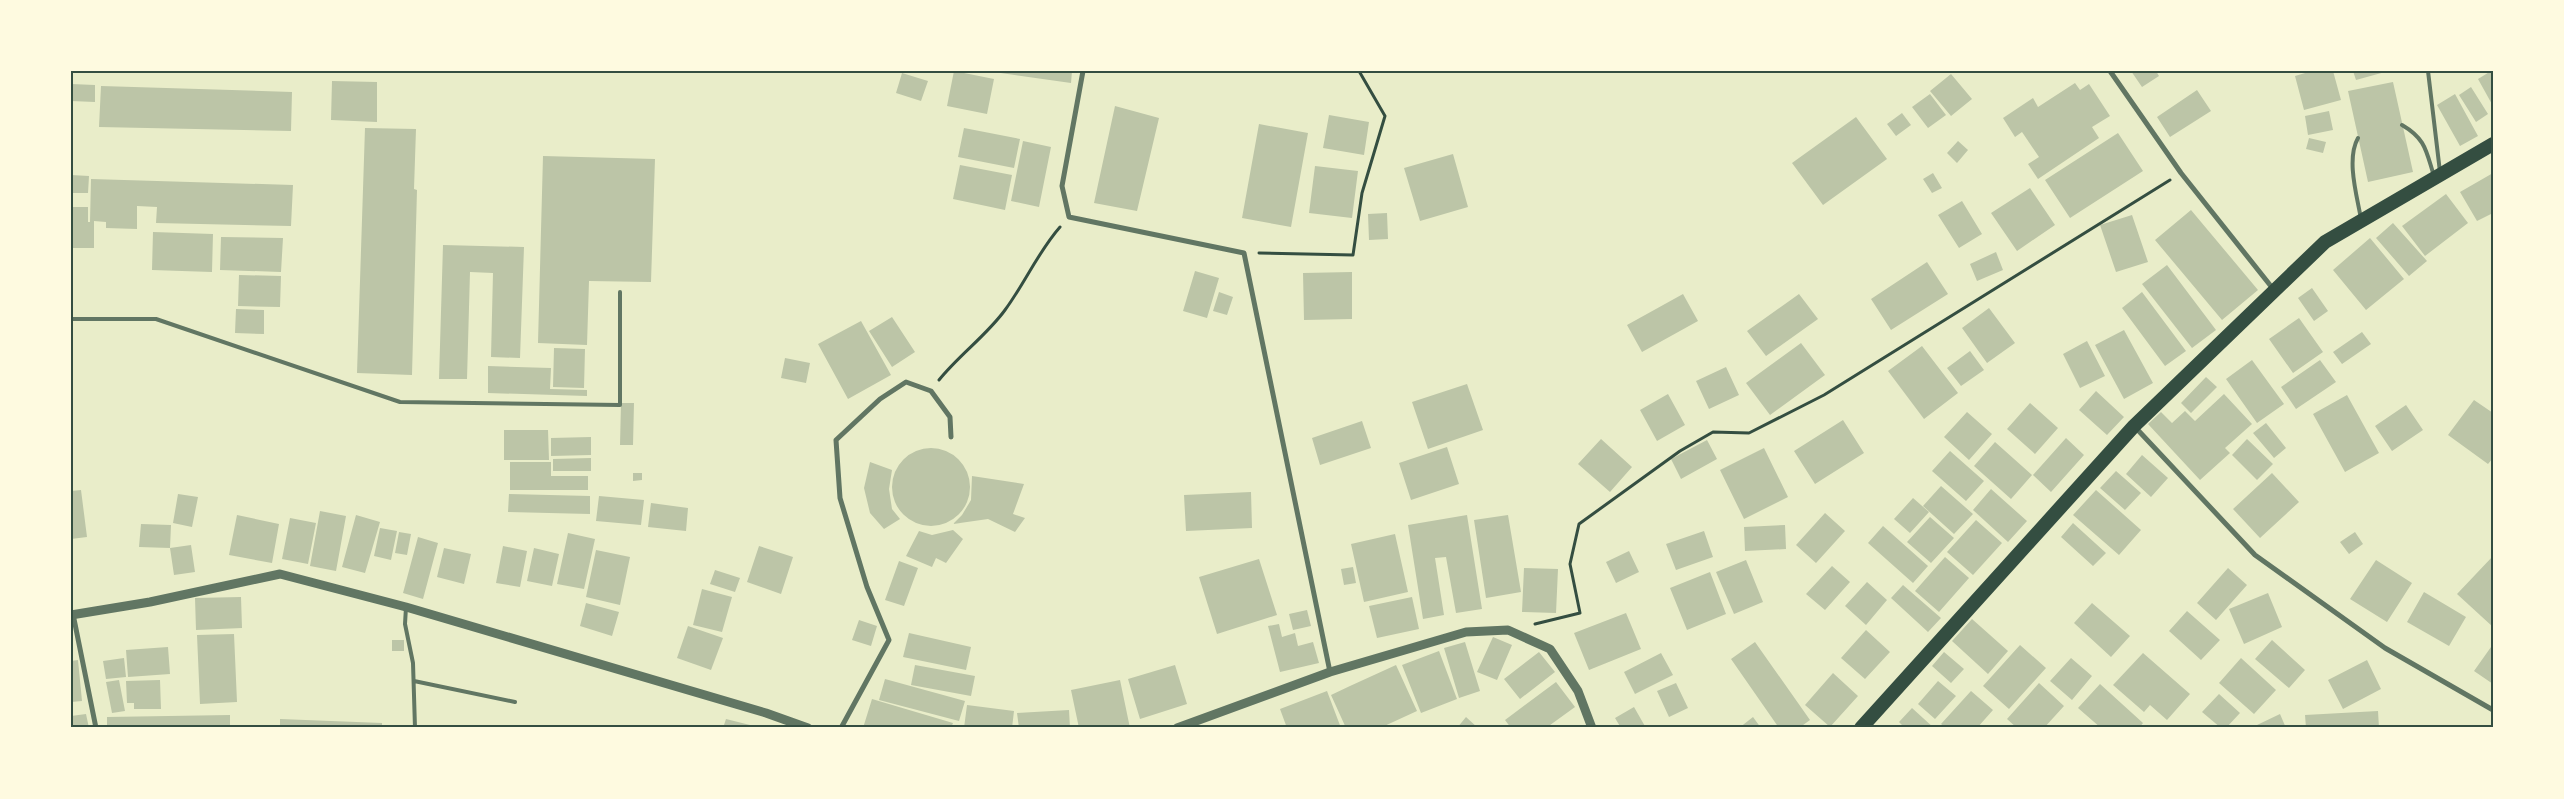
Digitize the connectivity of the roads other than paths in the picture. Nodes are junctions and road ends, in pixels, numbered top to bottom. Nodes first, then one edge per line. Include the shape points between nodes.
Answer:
1 (1083, 71) edge
2 (2110, 71) edge
3 (2428, 71) edge
4 (2402, 125) dead end
5 (2358, 138) dead end
6 (2493, 144) edge
7 (2438, 176) junction
8 (2362, 221) junction
9 (2274, 290) junction
10 (620, 292) dead end
11 (71, 319) edge
12 (2134, 426) junction
13 (951, 437) dead end
14 (406, 608) junction
15 (72, 615) edge
16 (1330, 672) junction
17 (414, 681) junction
18 (515, 702) dead end
19 (2493, 710) edge
20 (96, 728) edge
21 (415, 728) edge
22 (808, 728) edge
23 (841, 728) edge
24 (1177, 728) edge
25 (1592, 728) edge
26 (1862, 728) edge

1 - 16 street via 1062,186 1069,217 1244,253
2 - 9 street via 2181,173
3 - 7 lane
4 - 7 lane via 2416,133
5 - 8 lane via 2353,176
6 - 7 highway
7 - 8 highway
8 - 9 highway via 2325,242
9 - 12 highway
10 - 11 lane via 620,405 400,402 156,319
12 - 19 street via 2255,555 2385,648
12 - 26 highway
13 - 23 street via 950,417 931,390 906,382 880,399 836,440 840,498 867,587 889,640
14 - 15 street via 280,574
14 - 17 lane via 405,624 414,662
14 - 22 street
15 - 20 street
16 - 24 street
16 - 25 street via 1466,632 1508,630 1550,649 1578,691
17 - 18 lane
17 - 21 lane

